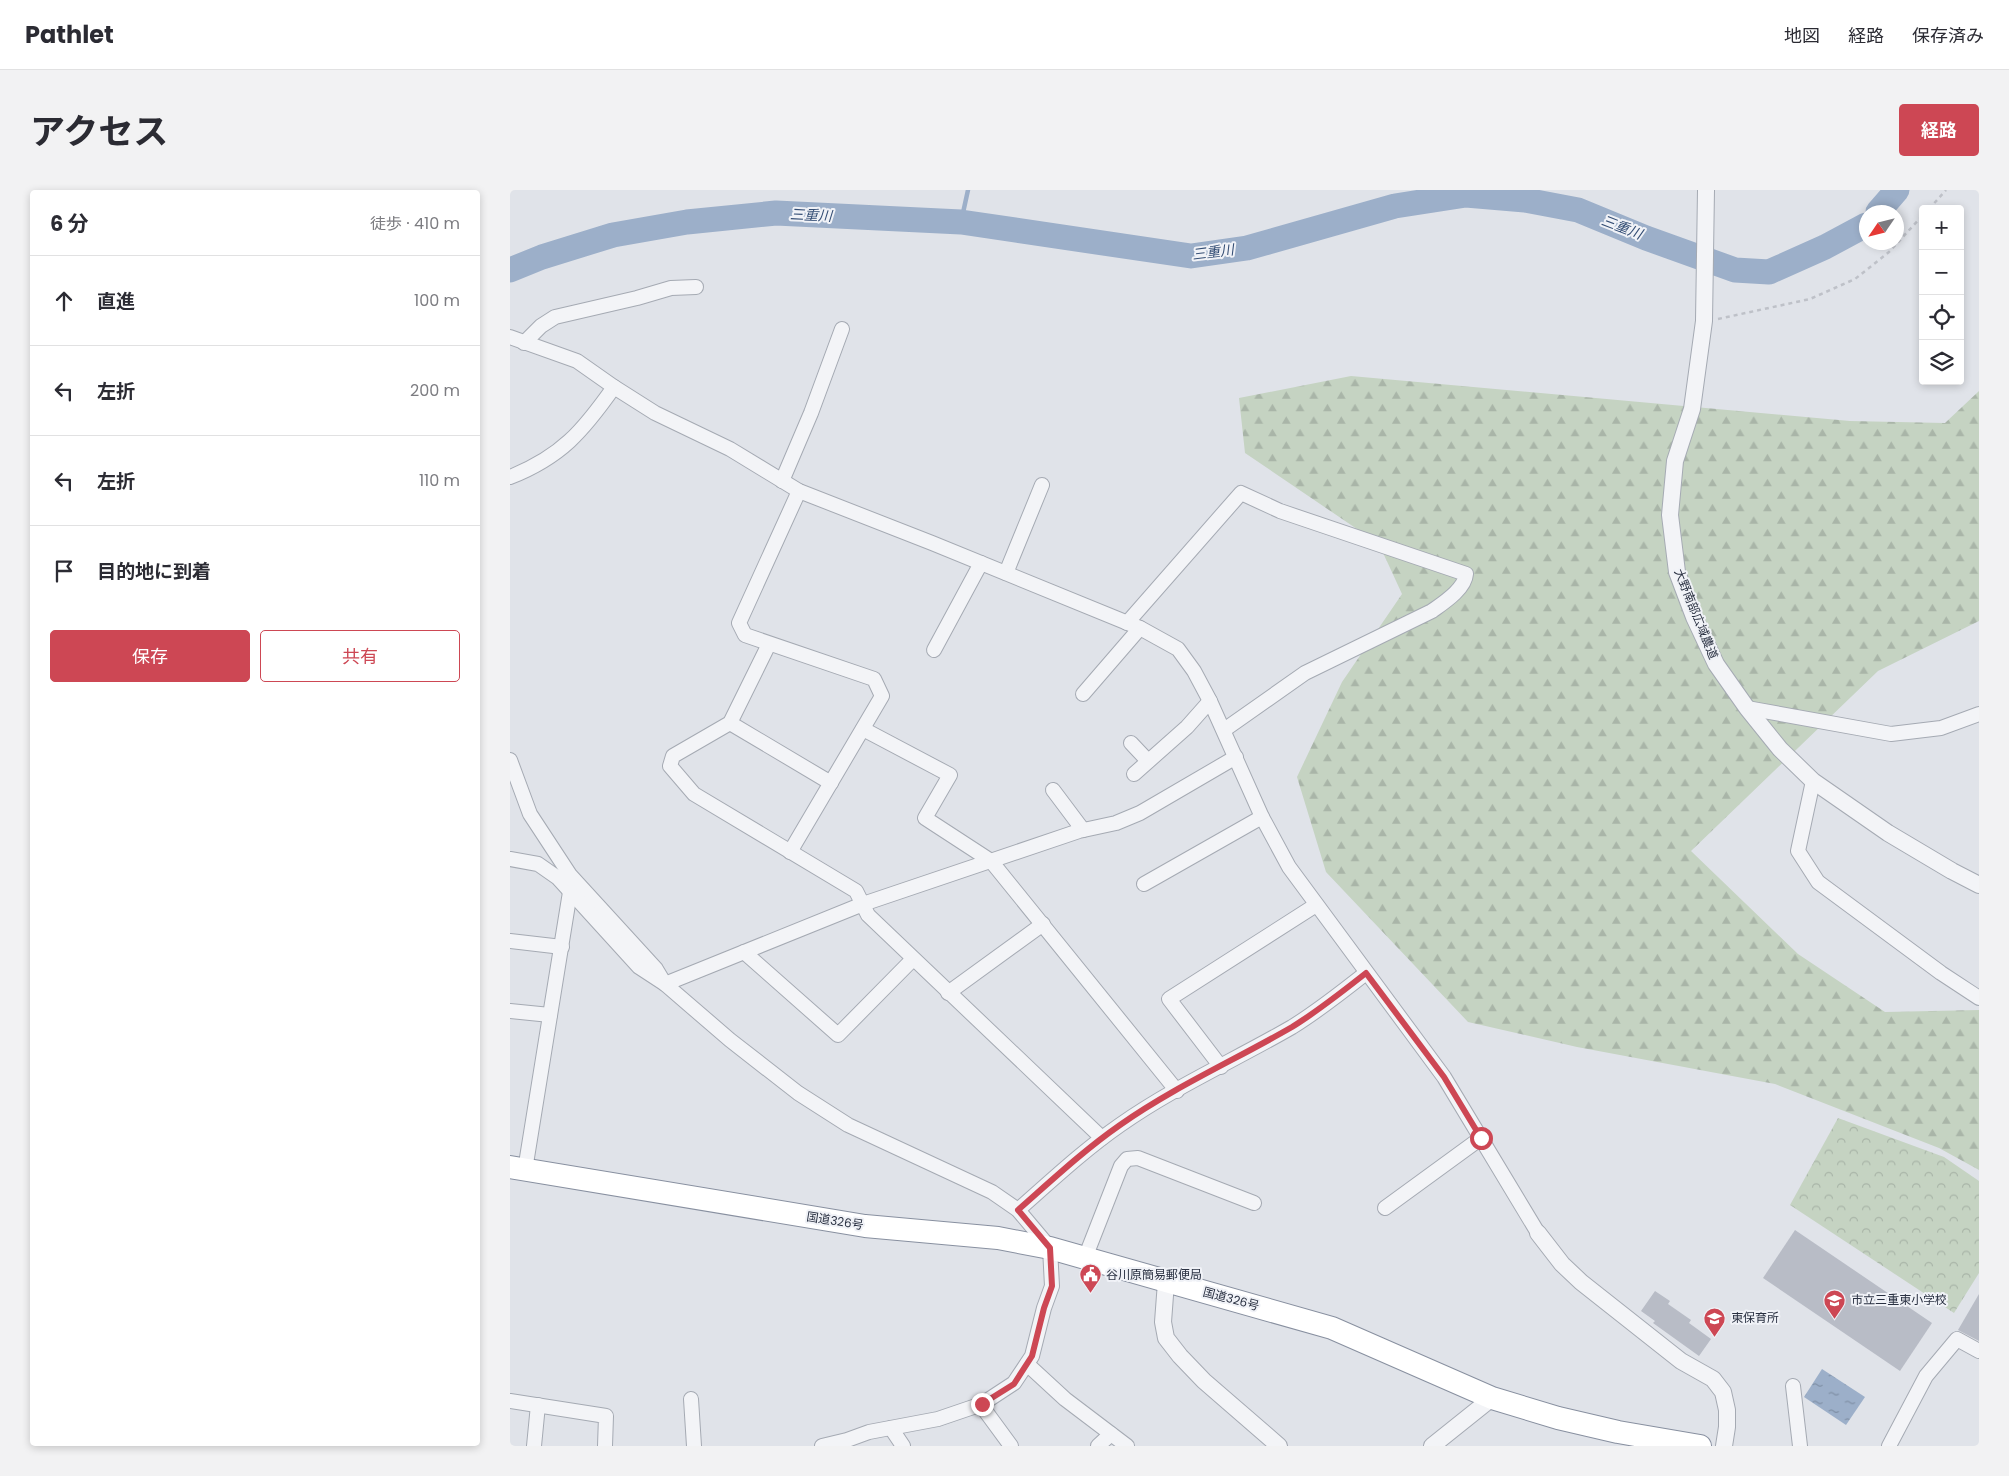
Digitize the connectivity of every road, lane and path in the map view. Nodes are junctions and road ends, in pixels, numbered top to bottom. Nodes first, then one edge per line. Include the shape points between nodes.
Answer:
1 (1706, 190) edge
2 (1946, 190) edge
3 (1933, 205) edge
4 (1919, 219) edge
5 (696, 287) dead end
6 (1704, 322) junction
7 (842, 329) dead end
8 (510, 337) edge
9 (524, 343) junction
10 (614, 387) junction
11 (510, 477) edge
12 (782, 481) junction
13 (1042, 485) dead end
14 (799, 491) junction
15 (981, 563) junction
16 (1006, 573) junction
17 (1133, 625) junction
18 (769, 644) junction
19 (934, 650) dead end
20 (1082, 694) dead end
21 (1210, 701) junction
22 (1747, 708) junction
23 (1979, 714) edge
24 (730, 723) junction
25 (863, 729) junction
26 (1224, 730) junction
27 (1131, 743) dead end
28 (1236, 757) junction
29 (510, 760) edge
30 (1148, 761) junction
31 (1134, 774) dead end
32 (1813, 781) junction
33 (831, 782) junction
34 (1053, 790) dead end
35 (1262, 817) junction
36 (1083, 830) junction
37 (790, 852) junction
38 (510, 858) edge
39 (991, 861) junction
40 (1144, 884) dead end
41 (1979, 885) edge
42 (570, 892) junction
43 (863, 904) junction
44 (1316, 905) junction
45 (1043, 924) junction
46 (510, 942) edge
47 (562, 947) junction
48 (744, 952) junction
49 (912, 959) junction
50 (1366, 973) junction
51 (665, 984) junction
52 (948, 992) junction
53 (1979, 998) edge
54 (510, 1011) edge
55 (550, 1015) junction
56 (1221, 1067) junction
57 (1178, 1090) junction
58 (1102, 1138) junction
59 (1481, 1138) junction
60 (518, 1168) edge
61 (1254, 1203) dead end
62 (1385, 1208) dead end
63 (1018, 1210) junction
64 (1538, 1233) joint
65 (1050, 1248) junction
66 (1085, 1258) junction
67 (1166, 1282) junction
68 (1979, 1351) edge
69 (1027, 1364) junction
70 (1793, 1386) dead end
71 (1492, 1398) junction
72 (692, 1399) dead end
73 (510, 1401) edge
74 (538, 1405) junction
75 (981, 1405) junction
76 (891, 1428) junction
77 (1111, 1434) junction
78 (844, 1443) edge
79 (534, 1446) edge
80 (605, 1446) edge
81 (694, 1446) edge
82 (822, 1446) edge
83 (903, 1446) edge
84 (1011, 1446) edge
85 (1098, 1446) edge
86 (1127, 1446) edge
87 (1279, 1446) edge
88 (1432, 1446) edge
89 (1700, 1446) edge
90 (1724, 1446) edge
91 (1800, 1446) edge
92 (1889, 1446) edge

1 - 6 street, 大野南部広域農道
2 - 3 path
4 - 6 path via 1889,252 1855,279 1810,299
5 - 9 street via 671,288 555,317
6 - 22 street, 大野南部広域農道 via 1692,409 1675,461 1670,515 1677,572 1694,617 1716,664
7 - 12 street
8 - 9 street
9 - 10 street via 577,361
10 - 11 street via 589,423 556,454
10 - 12 street
12 - 14 street
13 - 16 street
14 - 15 street
14 - 18 street via 739,623 745,635
15 - 16 street
15 - 19 street
16 - 17 street
17 - 20 street
17 - 21 street via 1178,649
17 - 26 street via 1241,493 1280,512 1466,574 1466,580 1432,612 1305,673
18 - 24 street
18 - 25 street via 874,679 882,696
21 - 26 street
21 - 30 street via 1187,727
22 - 23 street via 1891,734 1941,728
22 - 32 street, 大野南部広域農道 via 1780,749
24 - 33 street
24 - 37 street via 673,756 670,766 694,794
25 - 33 street
25 - 39 street via 950,775 925,818
26 - 28 street
27 - 30 street
28 - 35 street
28 - 36 street via 1140,813 1116,823
29 - 51 street via 530,814 570,875 656,969
30 - 31 street
32 - 41 street, 大野南部広域農道 via 1888,833
32 - 53 street via 1798,851 1818,882
33 - 37 street
34 - 36 street
35 - 40 street
35 - 44 street via 1289,867
36 - 39 street
37 - 43 street via 856,891
38 - 42 street via 538,864 558,878
39 - 43 street
39 - 45 street
42 - 47 street
42 - 51 street via 639,967
43 - 48 street
43 - 49 street via 868,915
44 - 50 street
44 - 56 street via 1170,999
45 - 52 street
45 - 57 street
46 - 47 street
47 - 55 street
48 - 49 street via 838,1035
48 - 51 street
49 - 52 street
50 - 56 street via 1293,1026
50 - 59 street via 1444,1077
51 - 63 street via 798,1093 848,1125 970,1180
52 - 58 street
54 - 55 street
55 - 60 street
56 - 57 street
57 - 58 street
58 - 63 street
59 - 62 street
59 - 64 street
60 - 65 highway, 国道326号 via 857,1224 998,1238
61 - 66 street via 1138,1158 1127,1159 1121,1166
63 - 65 street
64 - 90 street via 1581,1282 1681,1361 1713,1379 1723,1392 1727,1410
65 - 66 highway, 国道326号
65 - 69 street via 1052,1286
66 - 67 highway, 国道326号
67 - 71 highway, 国道326号 via 1332,1328
67 - 87 street via 1163,1322 1166,1338 1204,1381
68 - 92 street via 1957,1340 1926,1376
69 - 75 street via 1014,1384
69 - 77 street via 1065,1399
70 - 91 street
71 - 88 street
71 - 89 highway, 国道326号 via 1609,1430
72 - 81 street
73 - 74 street
74 - 79 street
74 - 80 street via 606,1416
75 - 76 street via 938,1419
75 - 84 street
76 - 78 street via 869,1432
76 - 83 street
77 - 85 street
77 - 86 street
78 - 82 street

